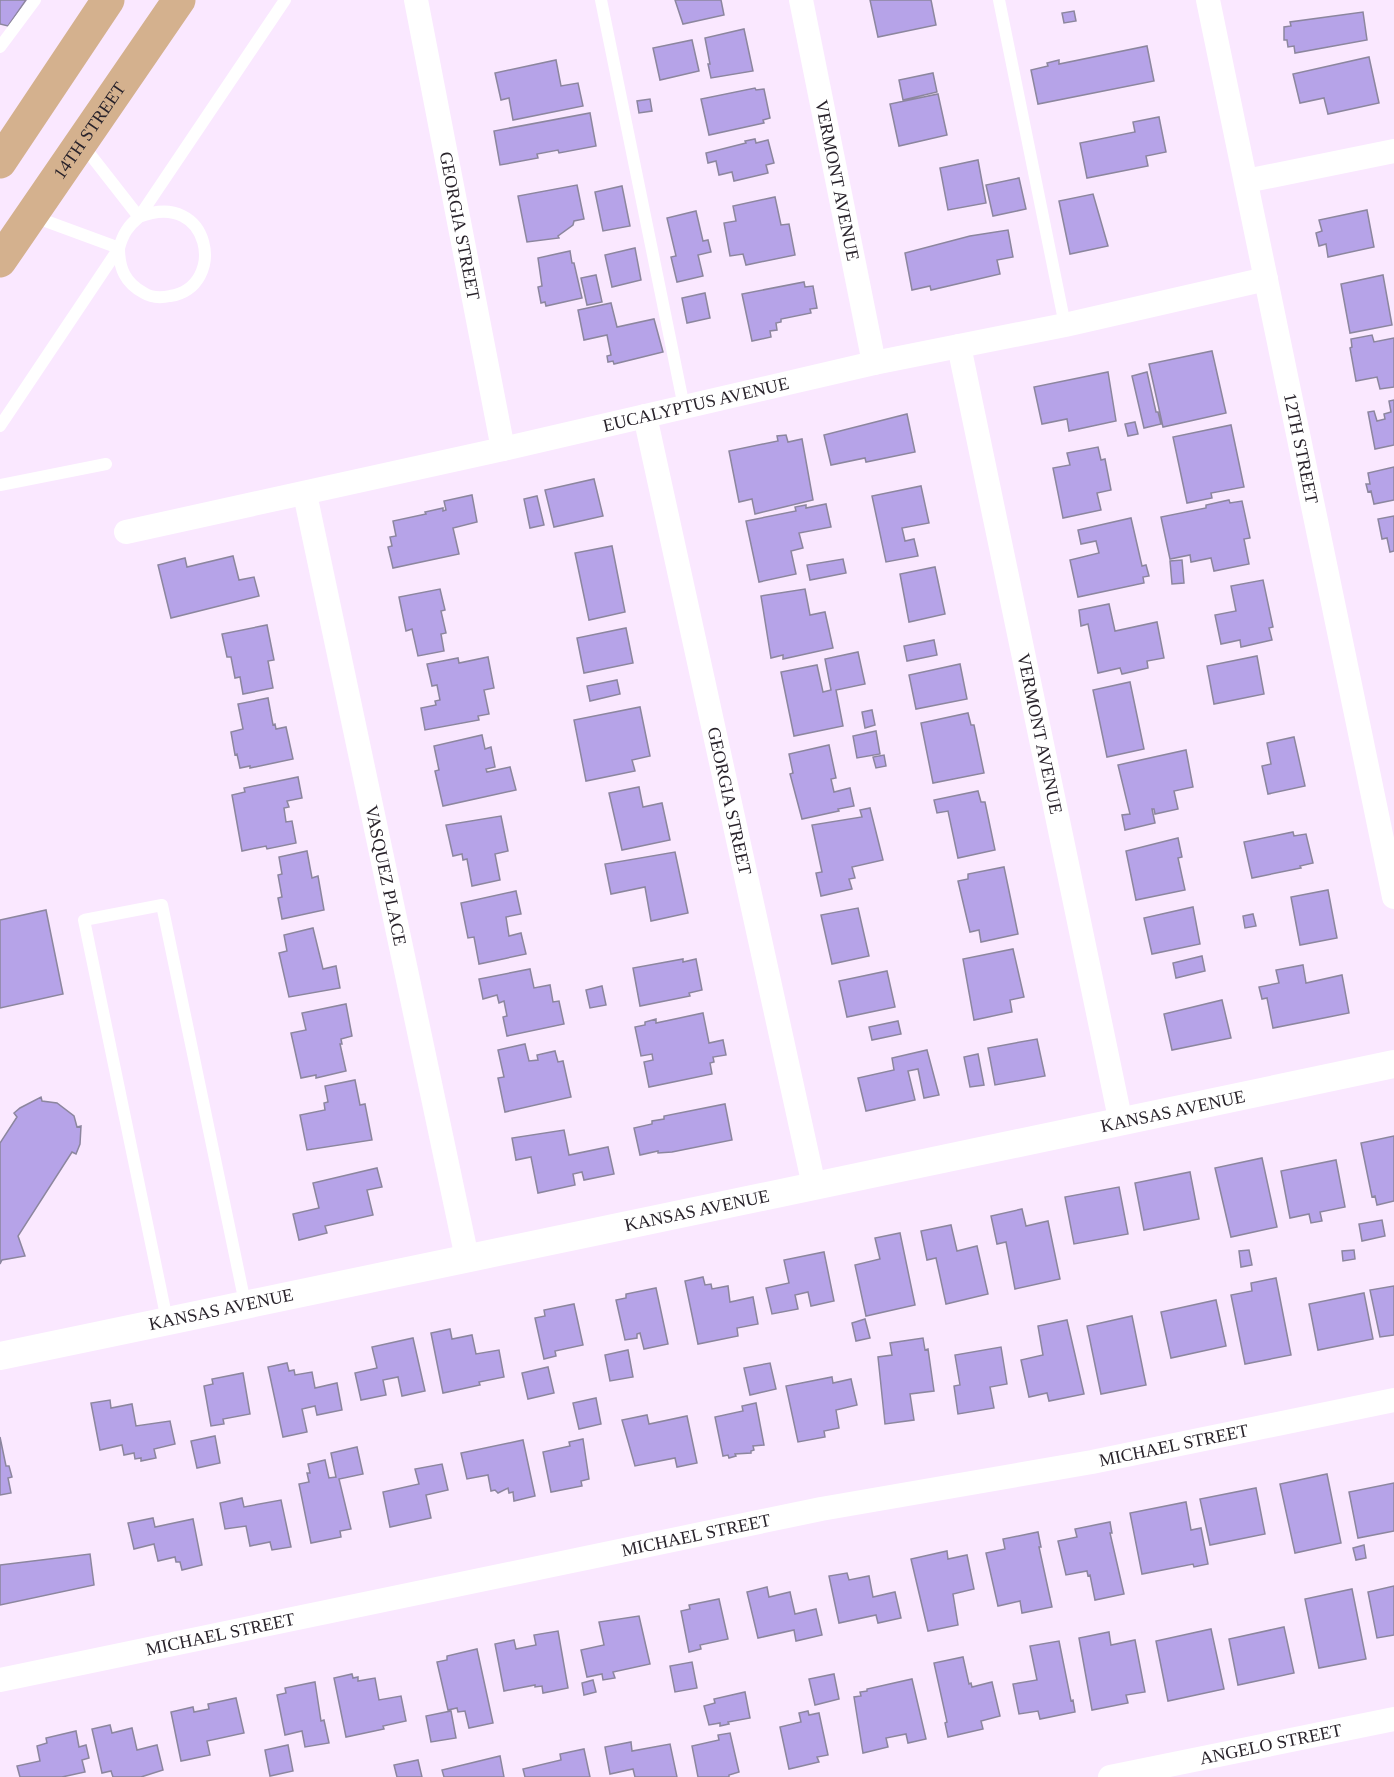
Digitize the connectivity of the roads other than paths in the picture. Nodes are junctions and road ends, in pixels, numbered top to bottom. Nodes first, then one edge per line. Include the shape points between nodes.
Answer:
1 (35, 0) edge
2 (108, 0) edge
3 (179, 0) edge
4 (285, 0) edge
5 (416, 0) edge
6 (601, 0) edge
7 (801, 0) edge
8 (999, 0) edge
9 (1208, 0) edge
10 (0, 47) edge
11 (81, 143) junction
12 (1394, 151) edge
13 (0, 162) edge
14 (1246, 181) junction
15 (31, 216) junction
16 (139, 217) junction
17 (119, 248) junction
18 (0, 261) edge
19 (1266, 279) junction
20 (1065, 325) junction
21 (959, 346) junction
22 (874, 363) junction
23 (684, 407) junction
24 (645, 416) junction
25 (0, 426) edge
26 (503, 449) junction
27 (105, 464) dead end
28 (0, 485) edge
29 (305, 494) junction
30 (126, 532) dead end
31 (1394, 897) edge
32 (1394, 1064) edge
33 (1121, 1123) junction
34 (814, 1186) junction
35 (466, 1258) junction
36 (245, 1303) junction
37 (167, 1320) junction
38 (0, 1356) edge
39 (1394, 1400) edge
40 (0, 1680) edge
41 (1394, 1719) edge
42 (1110, 1777) edge

1 - 10 lane
2 - 13 main road
3 - 11 main road, 14TH STREET
4 - 16 lane
5 - 26 street, GEORGIA STREET
6 - 23 lane
7 - 22 street, VERMONT AVENUE
8 - 20 lane
9 - 14 street, 12TH STREET
11 - 15 main road, 14TH STREET
11 - 16 lane
12 - 14 street
14 - 19 street, 12TH STREET
15 - 17 lane
15 - 18 main road, 14TH STREET
16 - 17 lane via 129,225
16 - 17 lane via 167,210 193,224 205,249 198,278 176,296 147,295 124,276
17 - 25 lane
19 - 20 street, EUCALYPTUS AVENUE
19 - 31 street, 12TH STREET
20 - 21 street, EUCALYPTUS AVENUE
21 - 22 street, EUCALYPTUS AVENUE
21 - 33 street, VERMONT AVENUE
22 - 23 street, EUCALYPTUS AVENUE
23 - 24 street, EUCALYPTUS AVENUE
24 - 26 street, EUCALYPTUS AVENUE
24 - 34 street, GEORGIA STREET
26 - 29 street, EUCALYPTUS AVENUE
27 - 28 lane
29 - 30 street, EUCALYPTUS AVENUE
29 - 35 street, VASQUEZ PLACE
32 - 33 street, KANSAS AVENUE
33 - 34 street, KANSAS AVENUE
34 - 35 street, KANSAS AVENUE
35 - 36 street, KANSAS AVENUE
36 - 37 street, KANSAS AVENUE
36 - 37 lane via 162,905 84,920
37 - 38 street, KANSAS AVENUE
39 - 40 street, MICHAEL STREET via 1092,1462 821,1509
41 - 42 street, ANGELO STREET

